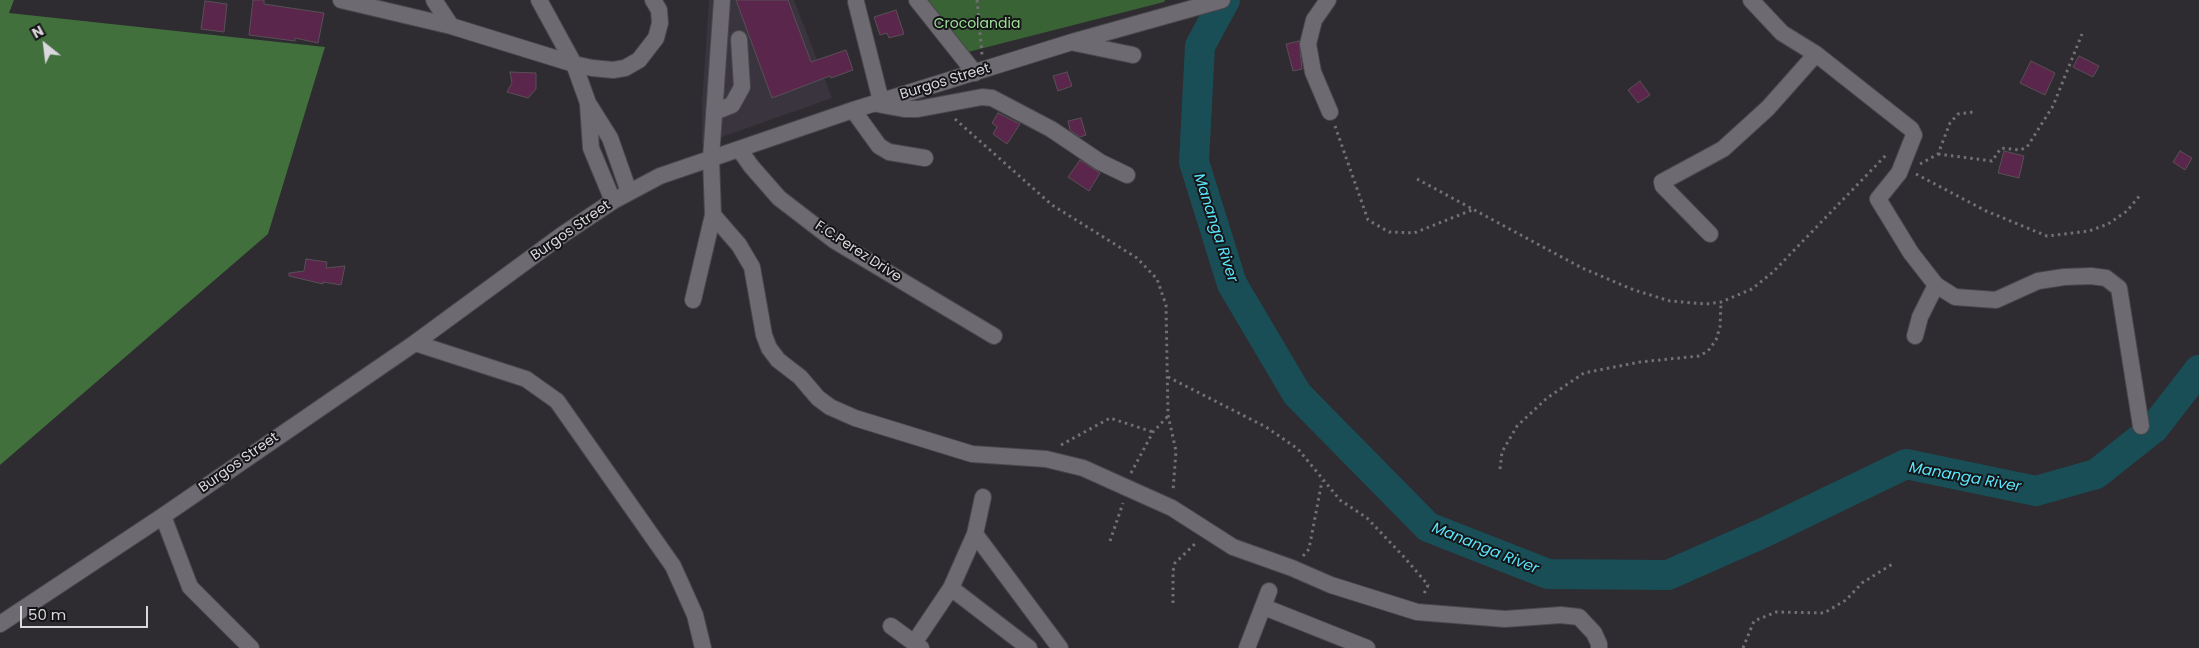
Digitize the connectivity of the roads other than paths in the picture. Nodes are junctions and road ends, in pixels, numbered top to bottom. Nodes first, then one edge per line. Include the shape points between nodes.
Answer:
1 (341, 0) edge
2 (434, 0) edge
3 (539, 0) edge
4 (653, 0) edge
5 (722, 0) edge
6 (917, 0) edge
7 (1222, 0) edge
8 (1328, 0) edge
9 (1751, 0) edge
10 (856, 2) dead end
11 (451, 26) junction
12 (739, 39) dead end
13 (1072, 42) junction
14 (1816, 54) junction
15 (1133, 55) dead end
16 (574, 64) junction
17 (975, 73) junction
18 (878, 102) junction
19 (588, 103) junction
20 (852, 110) junction
21 (714, 112) junction
22 (1330, 112) road end
23 (739, 149) junction
24 (711, 158) junction
25 (925, 158) dead end
26 (1128, 175) dead end
27 (629, 192) junction
28 (612, 201) junction
29 (713, 215) junction
30 (1710, 234) dead end
31 (1936, 285) junction
32 (693, 300) dead end
33 (994, 336) dead end
34 (1915, 336) dead end
35 (415, 343) junction
36 (2140, 426) dead end
37 (984, 497) dead end
38 (163, 516) junction
39 (975, 534) junction
40 (951, 588) junction
41 (1270, 591) dead end
42 (1264, 608) junction
43 (0, 624) edge
44 (891, 626) dead end
45 (1331, 641) edge
46 (918, 645) edge
47 (1055, 646) edge
48 (251, 648) edge
49 (703, 648) edge
50 (1029, 648) edge
51 (1247, 648) edge
52 (1367, 648) edge
53 (1599, 648) edge

1 - 11 street
2 - 11 street
3 - 16 street
4 - 16 street via 659,10 658,31 639,60 613,70
5 - 21 street
6 - 17 street
7 - 13 street, Burgos Street
8 - 22 street via 1314,20 1308,44 1313,72
9 - 14 street via 1782,32
10 - 18 street
11 - 16 street
12 - 21 street via 742,88 732,105
13 - 15 street
13 - 17 street, Burgos Street
14 - 30 street via 1768,108 1723,148 1662,182
14 - 31 street via 1911,129 1914,135 1904,172 1878,199
16 - 19 street
17 - 18 street, Burgos Street
18 - 20 street, Burgos Street
18 - 26 street via 904,109 992,98 1052,129 1096,159
19 - 27 street via 610,138
19 - 28 street via 591,148
20 - 23 street, Burgos Street
20 - 25 street via 879,146 889,152
21 - 24 street
23 - 24 street, Burgos Street
23 - 33 street, F.C.Perez Drive via 779,198 835,241
24 - 27 street, Burgos Street via 660,176
24 - 29 street
27 - 28 street, Burgos Street
28 - 35 street, Burgos Street
29 - 32 street
29 - 53 street via 739,245 752,267 769,348 830,407 855,418 972,454 1046,459 1083,468 1172,508 1233,547 1331,585 1416,612 1505,619 1560,615 1579,617 1594,633
31 - 34 street via 1920,317
31 - 36 street via 1954,297 1996,300 2038,281 2064,277 2106,278 2119,288
35 - 38 street, Burgos Street
35 - 49 street via 526,379 557,402 673,566 695,615
37 - 39 street
38 - 43 street, Burgos Street
38 - 48 street via 190,587
39 - 40 street
39 - 47 street
40 - 46 street
40 - 50 street
41 - 42 street
42 - 45 street
42 - 51 street
44 - 46 street
45 - 52 street

